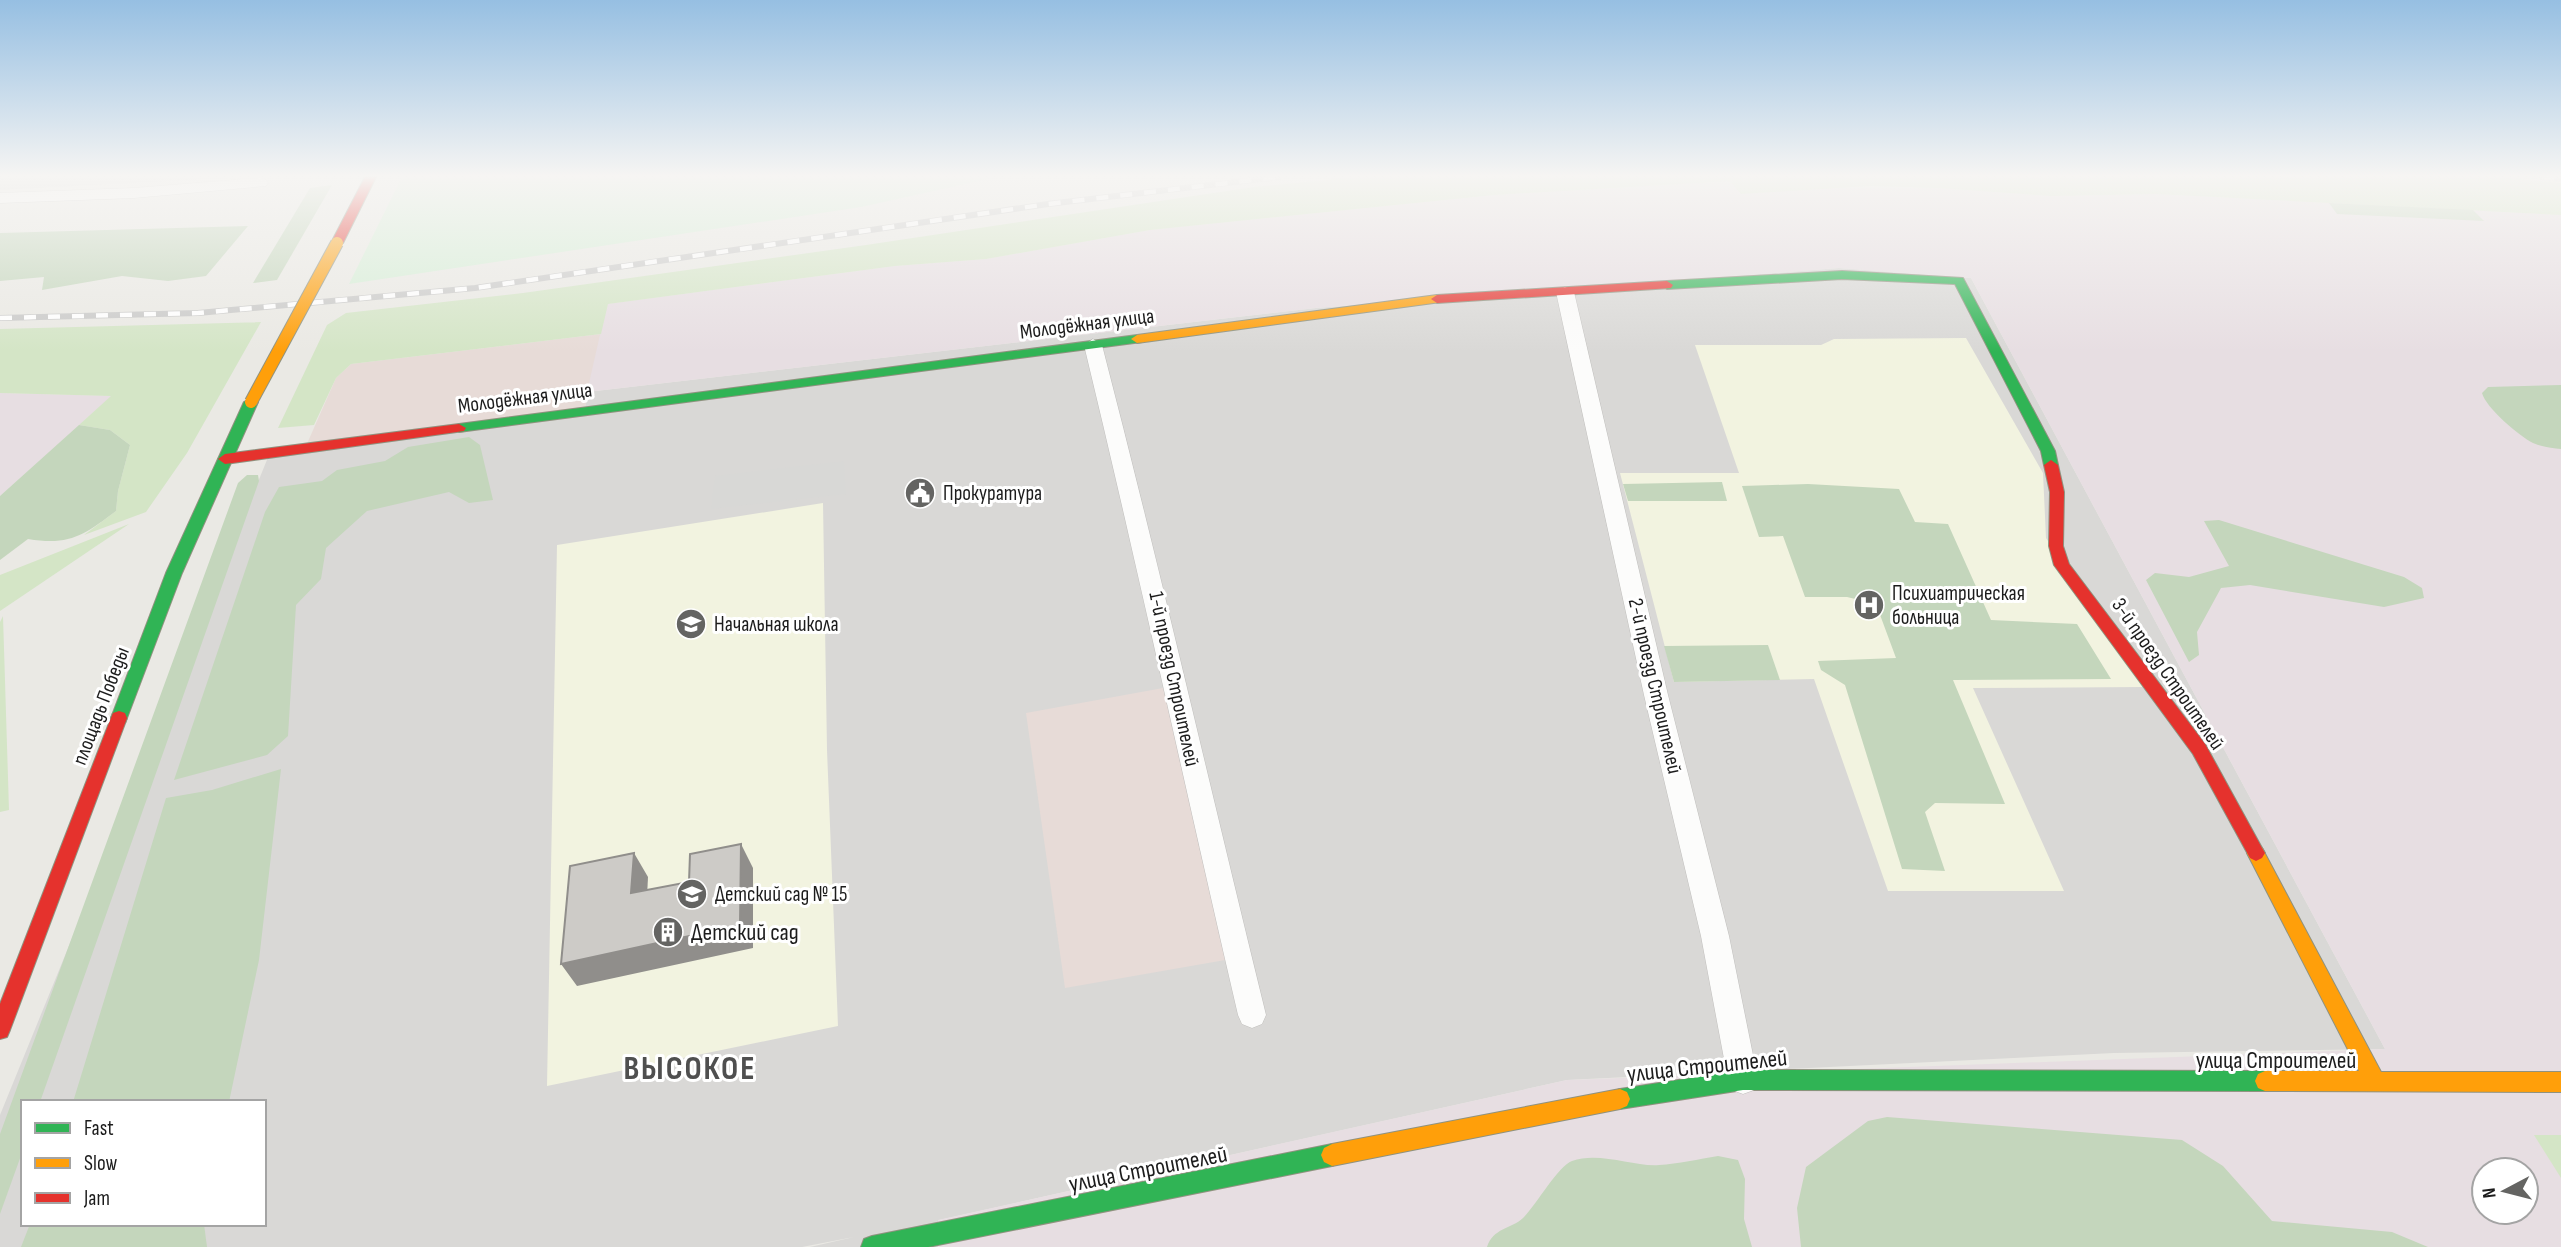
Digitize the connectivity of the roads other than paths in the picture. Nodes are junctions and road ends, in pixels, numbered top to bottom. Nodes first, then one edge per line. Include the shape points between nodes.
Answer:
1 (341, 235) edge
2 (1959, 281) joint
3 (1565, 292) junction
4 (1093, 345) junction
5 (225, 458) junction
6 (1252, 1014) dead end
7 (0, 1030) edge
8 (1743, 1080) junction
9 (2561, 1082) edge
10 (2376, 1083) junction
11 (873, 1247) edge

1 - 5 street, площадь Победы, bridge
2 - 3 street, Молодёжная улица via 1842,275
2 - 10 street, 3-й проезд Строителей via 2048,451 2057,492 2056,546 2062,565 2199,749
3 - 4 street, Молодёжная улица via 1456,297
3 - 8 street, 2-й проезд Строителей via 1715,936
4 - 5 street, Молодёжная улица
4 - 6 street, 1-й проезд Строителей
5 - 7 street, площадь Победы via 174,573
8 - 10 street, улица Строителей
8 - 11 street, улица Строителей via 1585,1104
9 - 10 street, улица Строителей

